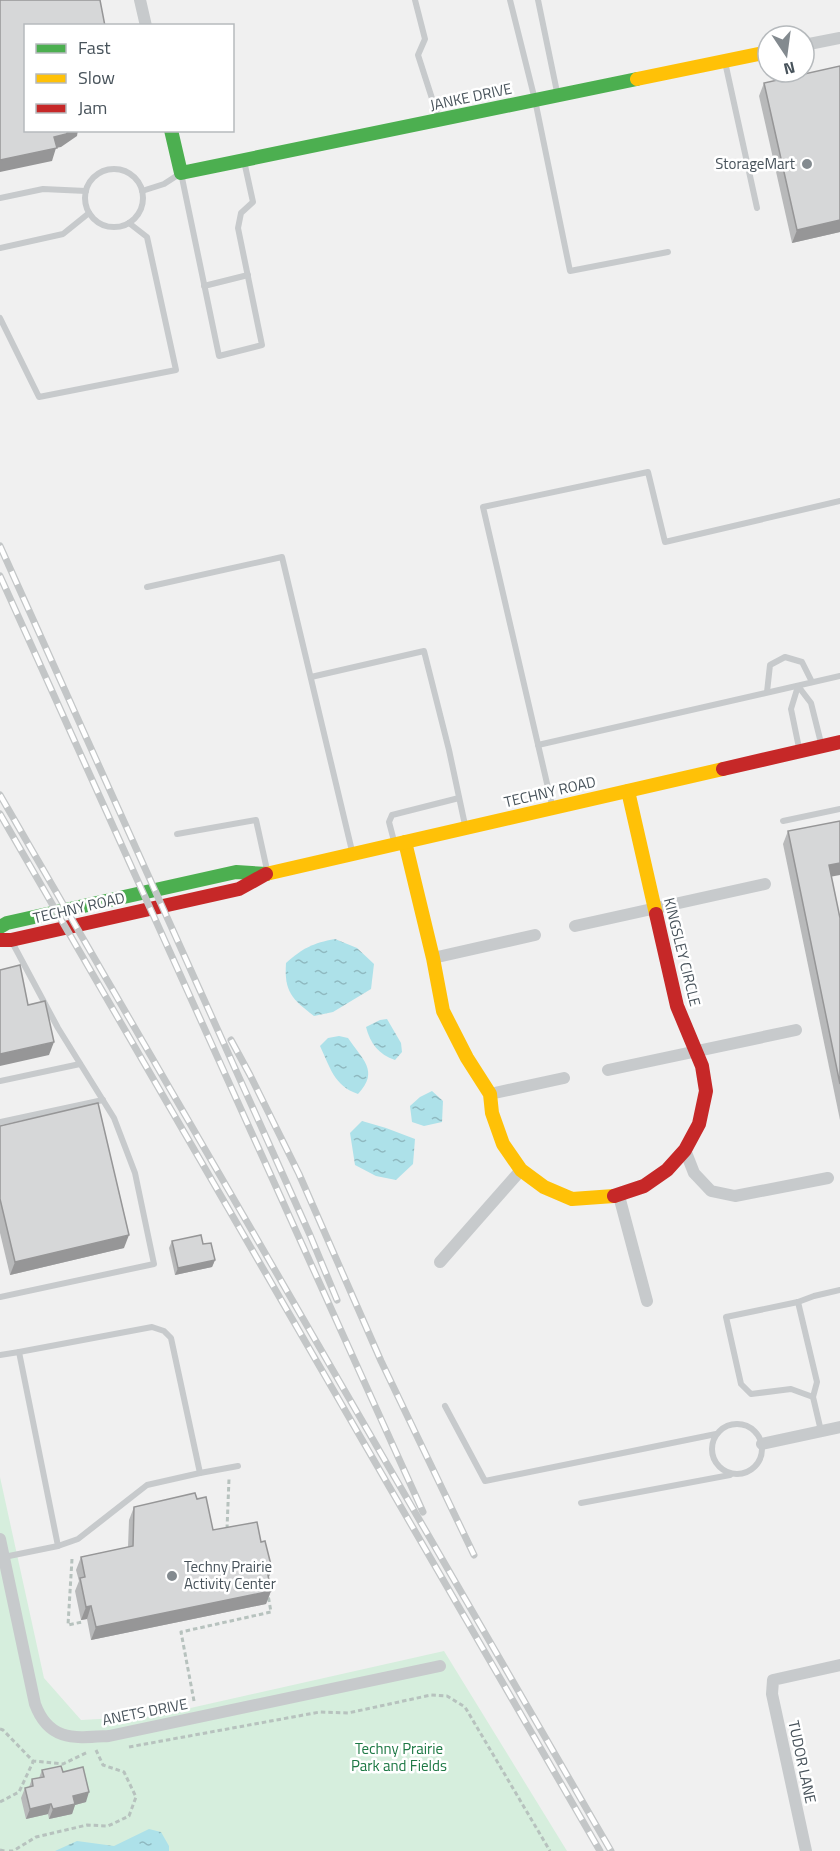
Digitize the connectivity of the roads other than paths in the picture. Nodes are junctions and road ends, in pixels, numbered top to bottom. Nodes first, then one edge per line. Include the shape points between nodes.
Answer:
1 (140, 0) edge
2 (416, 0) edge
3 (510, 0) edge
4 (538, 0) edge
5 (146, 24) edge
6 (840, 38) edge
7 (816, 43) edge
8 (756, 55) edge
9 (725, 61) junction
10 (558, 96) junction
11 (535, 100) junction
12 (439, 120) junction
13 (171, 132) edge
14 (244, 160) junction
15 (181, 173) junction
16 (142, 190) junction
17 (86, 191) junction
18 (0, 198) edge
19 (757, 208) dead end
20 (89, 213) junction
21 (129, 223) junction
22 (0, 248) edge
23 (668, 252) dead end
24 (248, 275) junction
25 (204, 285) junction
26 (0, 318) edge
27 (840, 501) edge
28 (147, 587) dead end
29 (840, 676) edge
30 (311, 677) junction
31 (812, 682) junction
32 (798, 686) junction
33 (767, 692) junction
34 (840, 742) edge
35 (538, 745) junction
36 (822, 747) junction
37 (800, 752) junction
38 (628, 791) junction
39 (459, 798) junction
40 (552, 808) junction
41 (840, 809) edge
42 (783, 821) dead end
43 (466, 828) junction
44 (177, 834) dead end
45 (400, 844) junction
46 (353, 854) junction
47 (267, 874) junction
48 (765, 884) dead end
49 (654, 908) junction
50 (574, 926) dead end
51 (0, 927) edge
52 (535, 935) dead end
53 (6, 940) edge
54 (433, 958) junction
55 (796, 1030) dead end
56 (697, 1052) junction
57 (81, 1064) junction
58 (608, 1070) dead end
59 (564, 1078) dead end
60 (0, 1081) edge
61 (489, 1094) junction
62 (102, 1100) junction
63 (0, 1122) edge
64 (685, 1150) junction
65 (520, 1170) junction
66 (828, 1178) dead end
67 (619, 1196) junction
68 (440, 1262) dead end
69 (840, 1290) edge
70 (0, 1297) edge
71 (648, 1301) dead end
72 (798, 1302) junction
73 (19, 1352) junction
74 (0, 1355) edge
75 (813, 1396) junction
76 (446, 1406) dead end
77 (840, 1427) edge
78 (821, 1431) junction
79 (716, 1434) junction
80 (762, 1444) junction
81 (238, 1466) dead end
82 (200, 1473) junction
83 (733, 1474) junction
84 (581, 1503) dead end
85 (0, 1539) edge
86 (58, 1546) junction
87 (4, 1557) junction
88 (840, 1665) edge
89 (440, 1666) dead end
90 (806, 1851) edge

1 - 5 street
2 - 12 lane via 424,39 418,55
3 - 11 lane
4 - 10 lane
6 - 7 street
8 - 9 street, JANKE DRIVE
9 - 10 street, JANKE DRIVE
9 - 19 lane
10 - 11 street, JANKE DRIVE
11 - 12 street, JANKE DRIVE
11 - 23 lane via 570,271
12 - 14 street, JANKE DRIVE
13 - 15 street
14 - 15 street, JANKE DRIVE
14 - 24 lane via 253,202 241,213 238,228
15 - 16 lane via 164,184
15 - 25 lane
16 - 17 lane via 134,178 114,170 99,174
16 - 21 lane via 139,212
17 - 18 lane via 43,189
17 - 20 lane
20 - 21 lane via 107,226
20 - 22 lane via 63,234
21 - 26 lane via 147,237 176,370 39,398
24 - 25 lane
24 - 25 lane via 262,345 219,356
27 - 35 lane via 665,542 648,472 483,507
28 - 30 lane via 282,557
29 - 31 lane
30 - 39 lane via 424,651
30 - 46 lane
31 - 32 lane
31 - 33 lane via 802,662 785,657 770,665
32 - 33 lane
32 - 36 lane via 811,703
32 - 37 lane via 791,709
33 - 35 lane
34 - 36 street, TECHNY ROAD
35 - 40 lane
36 - 37 street, TECHNY ROAD
37 - 38 street, TECHNY ROAD
38 - 40 street, TECHNY ROAD
38 - 49 street, KINGSLEY CIRCLE
39 - 43 lane
39 - 45 lane via 392,815 389,822
40 - 43 street, TECHNY ROAD
41 - 42 lane
43 - 45 street, TECHNY ROAD
44 - 47 lane via 256,820
45 - 46 street, TECHNY ROAD
45 - 54 street, KINGSLEY CIRCLE
46 - 47 street, TECHNY ROAD
47 - 51 street, TECHNY ROAD via 236,872
47 - 53 street, TECHNY ROAD via 240,889
48 - 49 street
49 - 50 street
49 - 56 street, KINGSLEY CIRCLE via 677,1006
52 - 54 street
53 - 57 lane
54 - 61 street, KINGSLEY CIRCLE via 442,1011
55 - 56 street
56 - 58 street
56 - 64 street, KINGSLEY CIRCLE via 706,1091 699,1124
57 - 60 lane
57 - 62 lane
59 - 61 street
61 - 65 street, KINGSLEY CIRCLE via 503,1144
62 - 63 lane
62 - 70 lane via 114,1118 135,1173 154,1264
64 - 66 street via 694,1173 711,1191 735,1196
64 - 67 street, KINGSLEY CIRCLE via 667,1170 644,1186
65 - 67 street, KINGSLEY CIRCLE via 544,1187 572,1198
65 - 68 street
67 - 71 street
69 - 72 lane
72 - 75 lane via 817,1382
72 - 75 lane via 726,1317 741,1384 751,1394 791,1389
73 - 74 lane
73 - 82 lane via 152,1327 164,1330 171,1338
73 - 86 lane
75 - 78 lane
76 - 79 lane via 485,1481
77 - 78 street
78 - 80 street
79 - 80 lane via 738,1423 754,1430
79 - 83 lane via 711,1450 713,1459 718,1467
80 - 83 lane via 755,1467
81 - 82 lane
82 - 86 lane via 147,1485 78,1539
83 - 84 lane
85 - 87 street, ANETS DRIVE
86 - 87 lane
87 - 89 street, ANETS DRIVE via 34,1704 48,1728 61,1734 82,1738 110,1736
88 - 90 street, TUDOR LANE via 773,1680 772,1694

